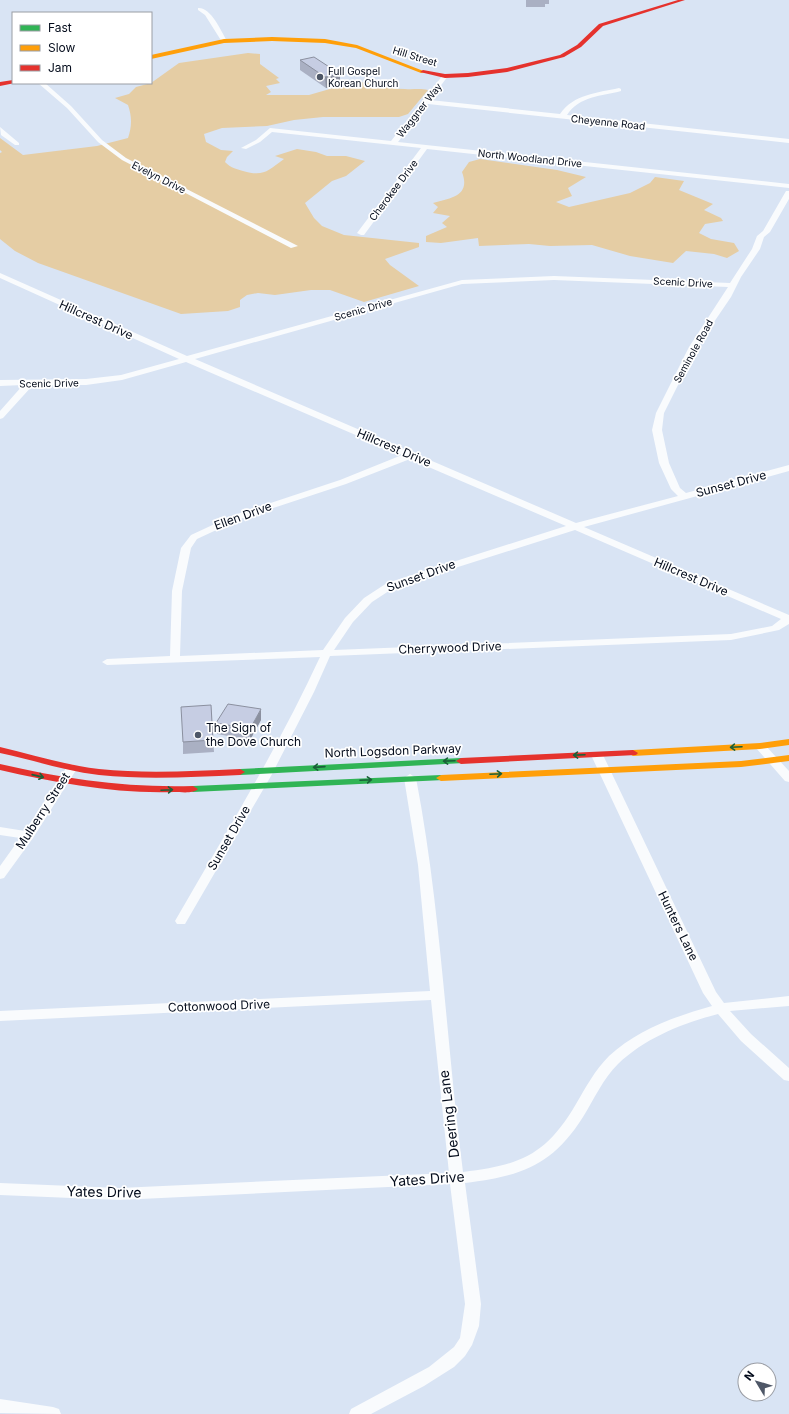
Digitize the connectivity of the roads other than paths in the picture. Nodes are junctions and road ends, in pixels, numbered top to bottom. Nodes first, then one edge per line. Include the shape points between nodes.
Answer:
1 (683, 0) edge
2 (200, 9) dead end
3 (224, 41) junction
4 (152, 57) edge
5 (445, 76) junction
6 (12, 82) edge
7 (0, 84) edge
8 (42, 84) edge
9 (619, 90) dead end
10 (426, 102) junction
11 (562, 117) junction
12 (0, 129) edge
13 (789, 141) edge
14 (393, 143) junction
15 (17, 144) dead end
16 (426, 146) junction
17 (244, 148) dead end
18 (789, 186) edge
19 (789, 193) edge
20 (361, 233) dead end
21 (294, 246) dead end
22 (0, 275) edge
23 (733, 285) junction
24 (188, 360) junction
25 (0, 383) edge
26 (30, 383) junction
27 (0, 416) edge
28 (412, 455) junction
29 (784, 469) edge
30 (789, 475) edge
31 (685, 497) junction
32 (574, 527) junction
33 (789, 619) edge
34 (327, 652) junction
35 (174, 659) junction
36 (107, 662) dead end
37 (789, 742) edge
38 (760, 746) junction
39 (0, 750) edge
40 (597, 755) junction
41 (789, 758) edge
42 (772, 761) junction
43 (0, 767) edge
44 (72, 767) junction
45 (605, 769) junction
46 (268, 770) junction
47 (410, 778) junction
48 (789, 778) edge
49 (62, 782) junction
50 (260, 785) junction
51 (0, 831) edge
52 (29, 835) junction
53 (0, 876) edge
54 (181, 921) dead end
55 (437, 996) junction
56 (789, 1001) edge
57 (720, 1009) junction
58 (0, 1016) edge
59 (789, 1076) edge
60 (457, 1178) junction
61 (0, 1189) edge
62 (0, 1406) edge
63 (53, 1414) edge
64 (357, 1414) edge

1 - 5 main road, Hill Street via 608,22 592,32 575,50 553,59 495,73
2 - 3 street via 207,14
3 - 4 main road, Hill Street
3 - 5 main road, Hill Street via 336,42 357,47 418,71
5 - 10 street, Waggner Way
6 - 7 main road
8 - 21 street, Evelyn Drive via 69,106 100,141 124,159
9 - 11 street via 575,101 568,106
10 - 11 street, Cheyenne Road
10 - 14 street, Waggner Way
11 - 13 street, Cheyenne Road
12 - 15 street
14 - 16 street, North Woodland Drive
14 - 17 street, North Woodland Drive via 270,130 258,141
16 - 18 street, North Woodland Drive
16 - 20 street, Cherokee Drive
19 - 23 street, Seminole Road
22 - 24 street, Hillcrest Drive
23 - 24 street, Scenic Drive via 580,278 462,282
23 - 31 street, Seminole Road via 693,347 663,406 658,422 664,462 676,490
24 - 26 street, Scenic Drive via 104,380
24 - 28 street, Hillcrest Drive
25 - 26 street, Scenic Drive
26 - 27 street
28 - 32 street, Hillcrest Drive
28 - 35 street, Ellen Drive via 343,482 237,517 194,537 186,548 177,591
29 - 30 street
29 - 31 street, Sunset Drive
31 - 32 street, Sunset Drive
32 - 33 street, Hillcrest Drive
32 - 34 street, Sunset Drive via 424,572 391,585 357,610
33 - 34 street, Cherrywood Drive via 775,628 731,636
34 - 35 street, Cherrywood Drive
34 - 46 street, Sunset Drive
35 - 36 street, Cherrywood Drive
37 - 38 main road, North Logsdon Parkway
38 -> 40 main road, North Logsdon Parkway
38 - 42 street
39 - 44 main road, North Logsdon Parkway
40 - 45 street, Hunters Lane
40 -> 46 main road, North Logsdon Parkway
41 - 42 main road
42 - 45 main road
42 - 48 street
43 -> 49 main road
44 - 46 main road, North Logsdon Parkway via 139,775
44 - 49 street, Mulberry Street
47 -> 45 main road
45 - 57 street, Hunters Lane via 696,965
46 - 50 street, Sunset Drive
50 -> 47 main road
47 - 55 street, Deering Lane
49 -> 50 main road via 127,790
49 - 52 street, Mulberry Street
50 - 54 street, Sunset Drive
51 - 52 street
52 - 53 street, Mulberry Street
55 - 58 street, Cottonwood Drive
55 - 60 street, Deering Lane
56 - 57 street, Yates Drive
57 - 59 street, Hunters Lane via 744,1036
57 - 60 street, Yates Drive via 648,1036 614,1060 597,1081 562,1137 540,1157 510,1171
60 - 61 street, Yates Drive via 119,1194
60 - 64 street, Deering Lane via 473,1304 472,1323 467,1341 455,1357 438,1370
62 - 63 street

